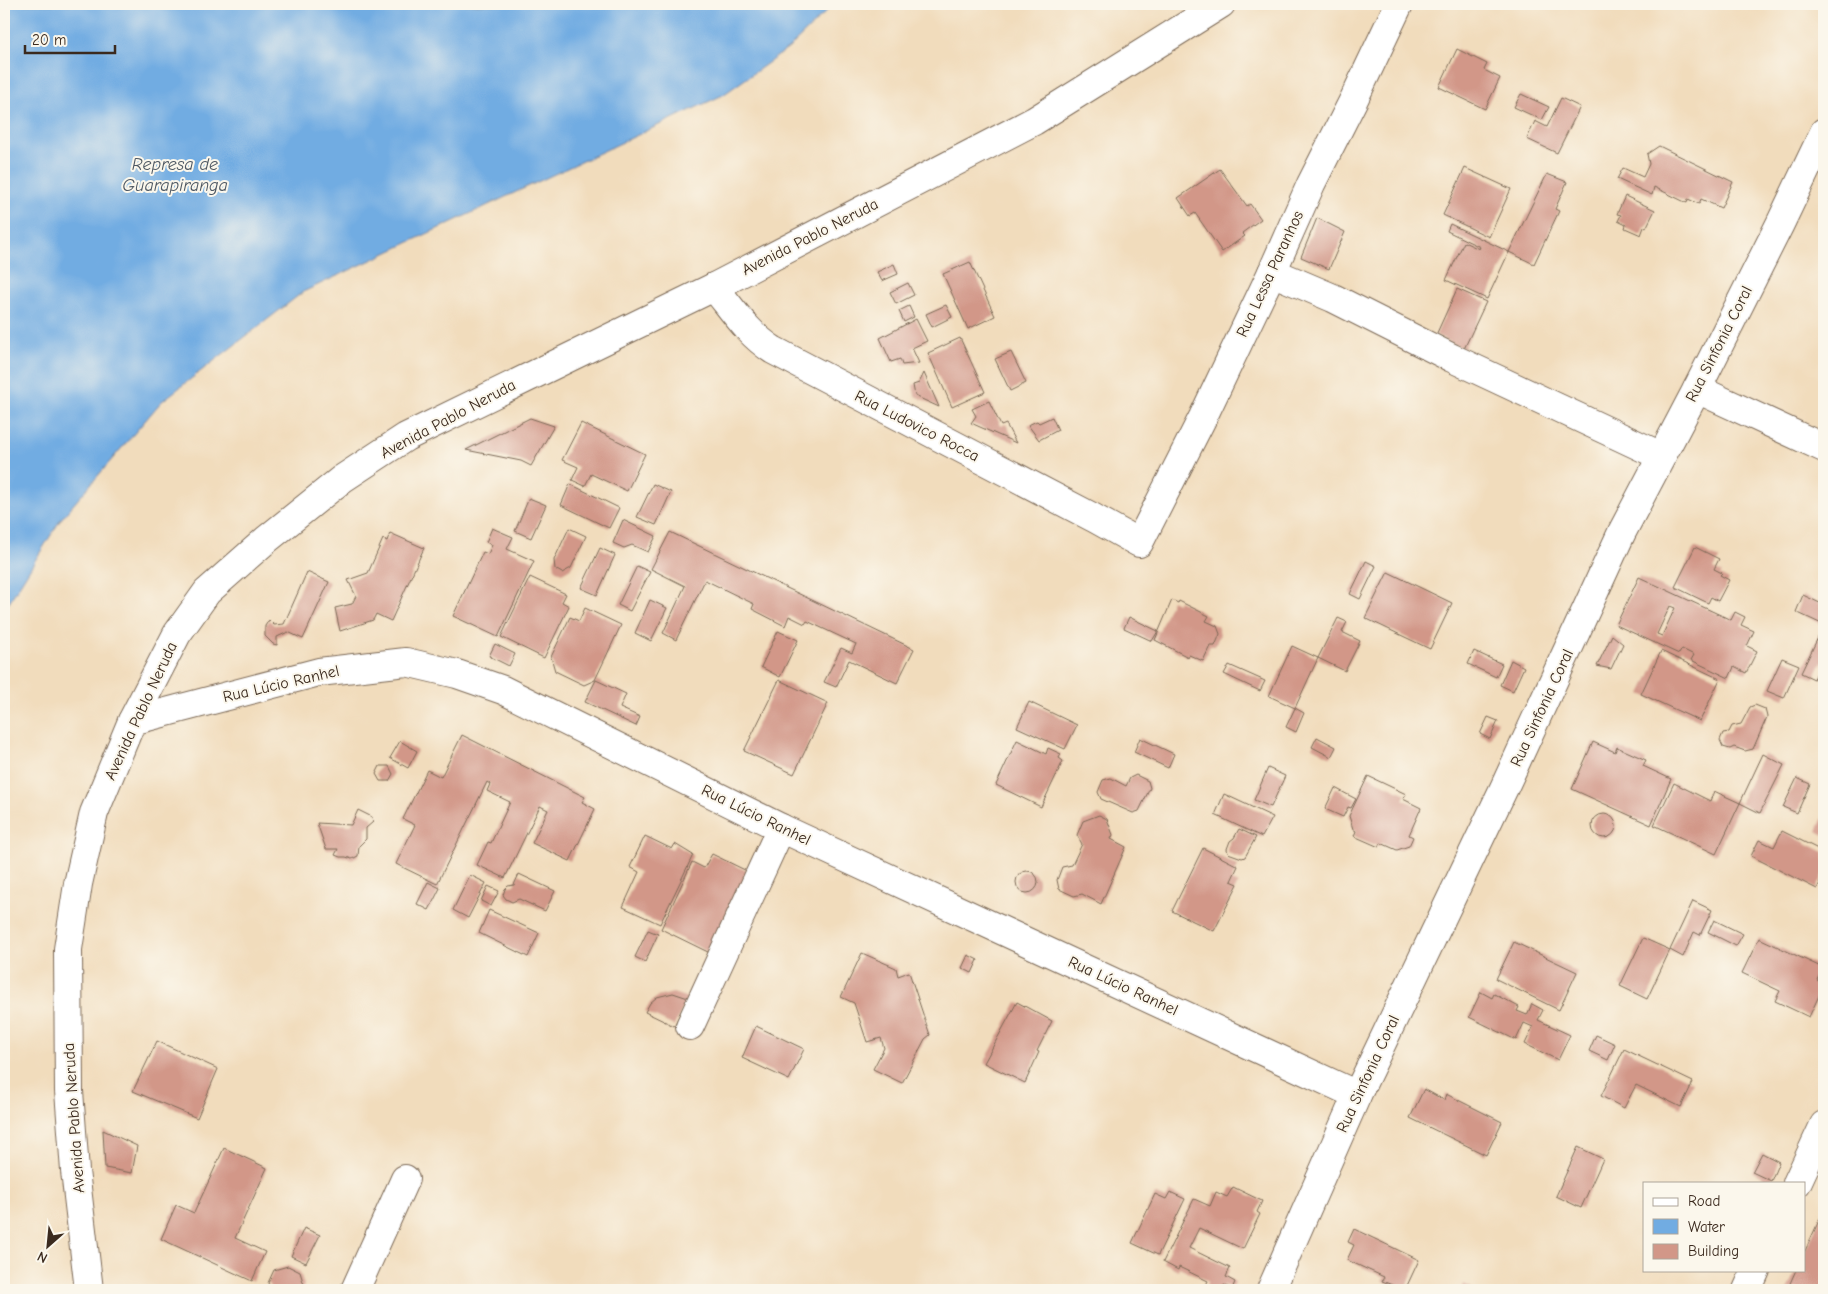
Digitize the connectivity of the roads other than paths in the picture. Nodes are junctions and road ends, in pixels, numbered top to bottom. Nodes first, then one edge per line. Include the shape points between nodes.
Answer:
1 (1221, 4) edge
2 (1399, 4) edge
3 (1824, 132) edge
4 (1272, 272) junction
5 (714, 287) junction
6 (1697, 389) junction
7 (1824, 448) edge
8 (1661, 456) junction
9 (1139, 543) joint
10 (132, 722) junction
11 (781, 828) junction
12 (690, 1026) dead end
13 (1357, 1095) junction
14 (1824, 1125) edge
15 (405, 1179) dead end
16 (1797, 1182) edge
17 (1755, 1272) edge
18 (89, 1290) edge
19 (355, 1290) edge
20 (1271, 1290) edge
21 (1747, 1290) edge

1 - 5 street, Avenida Pablo Neruda via 1034,122
2 - 4 street, Rua Lessa Paranhos
3 - 6 street, Rua Sinfonia Coral
4 - 8 street via 1333,298
4 - 9 street, Rua Lessa Paranhos
5 - 9 street, Rua Ludovico Rocca via 748,332 773,350
5 - 10 street, Avenida Pablo Neruda via 406,437 342,479 207,592 176,634
6 - 7 street
6 - 8 street, Rua Sinfonia Coral
8 - 13 street, Rua Sinfonia Coral via 1622,532
10 - 11 street, Rua Lúcio Ranhel via 319,672 406,662 457,674 503,690
10 - 18 street, Avenida Pablo Neruda via 94,813 68,949 69,1091
11 - 12 street
11 - 13 street, Rua Lúcio Ranhel
13 - 20 street, Rua Sinfonia Coral
14 - 16 street
15 - 19 street
17 - 21 street

